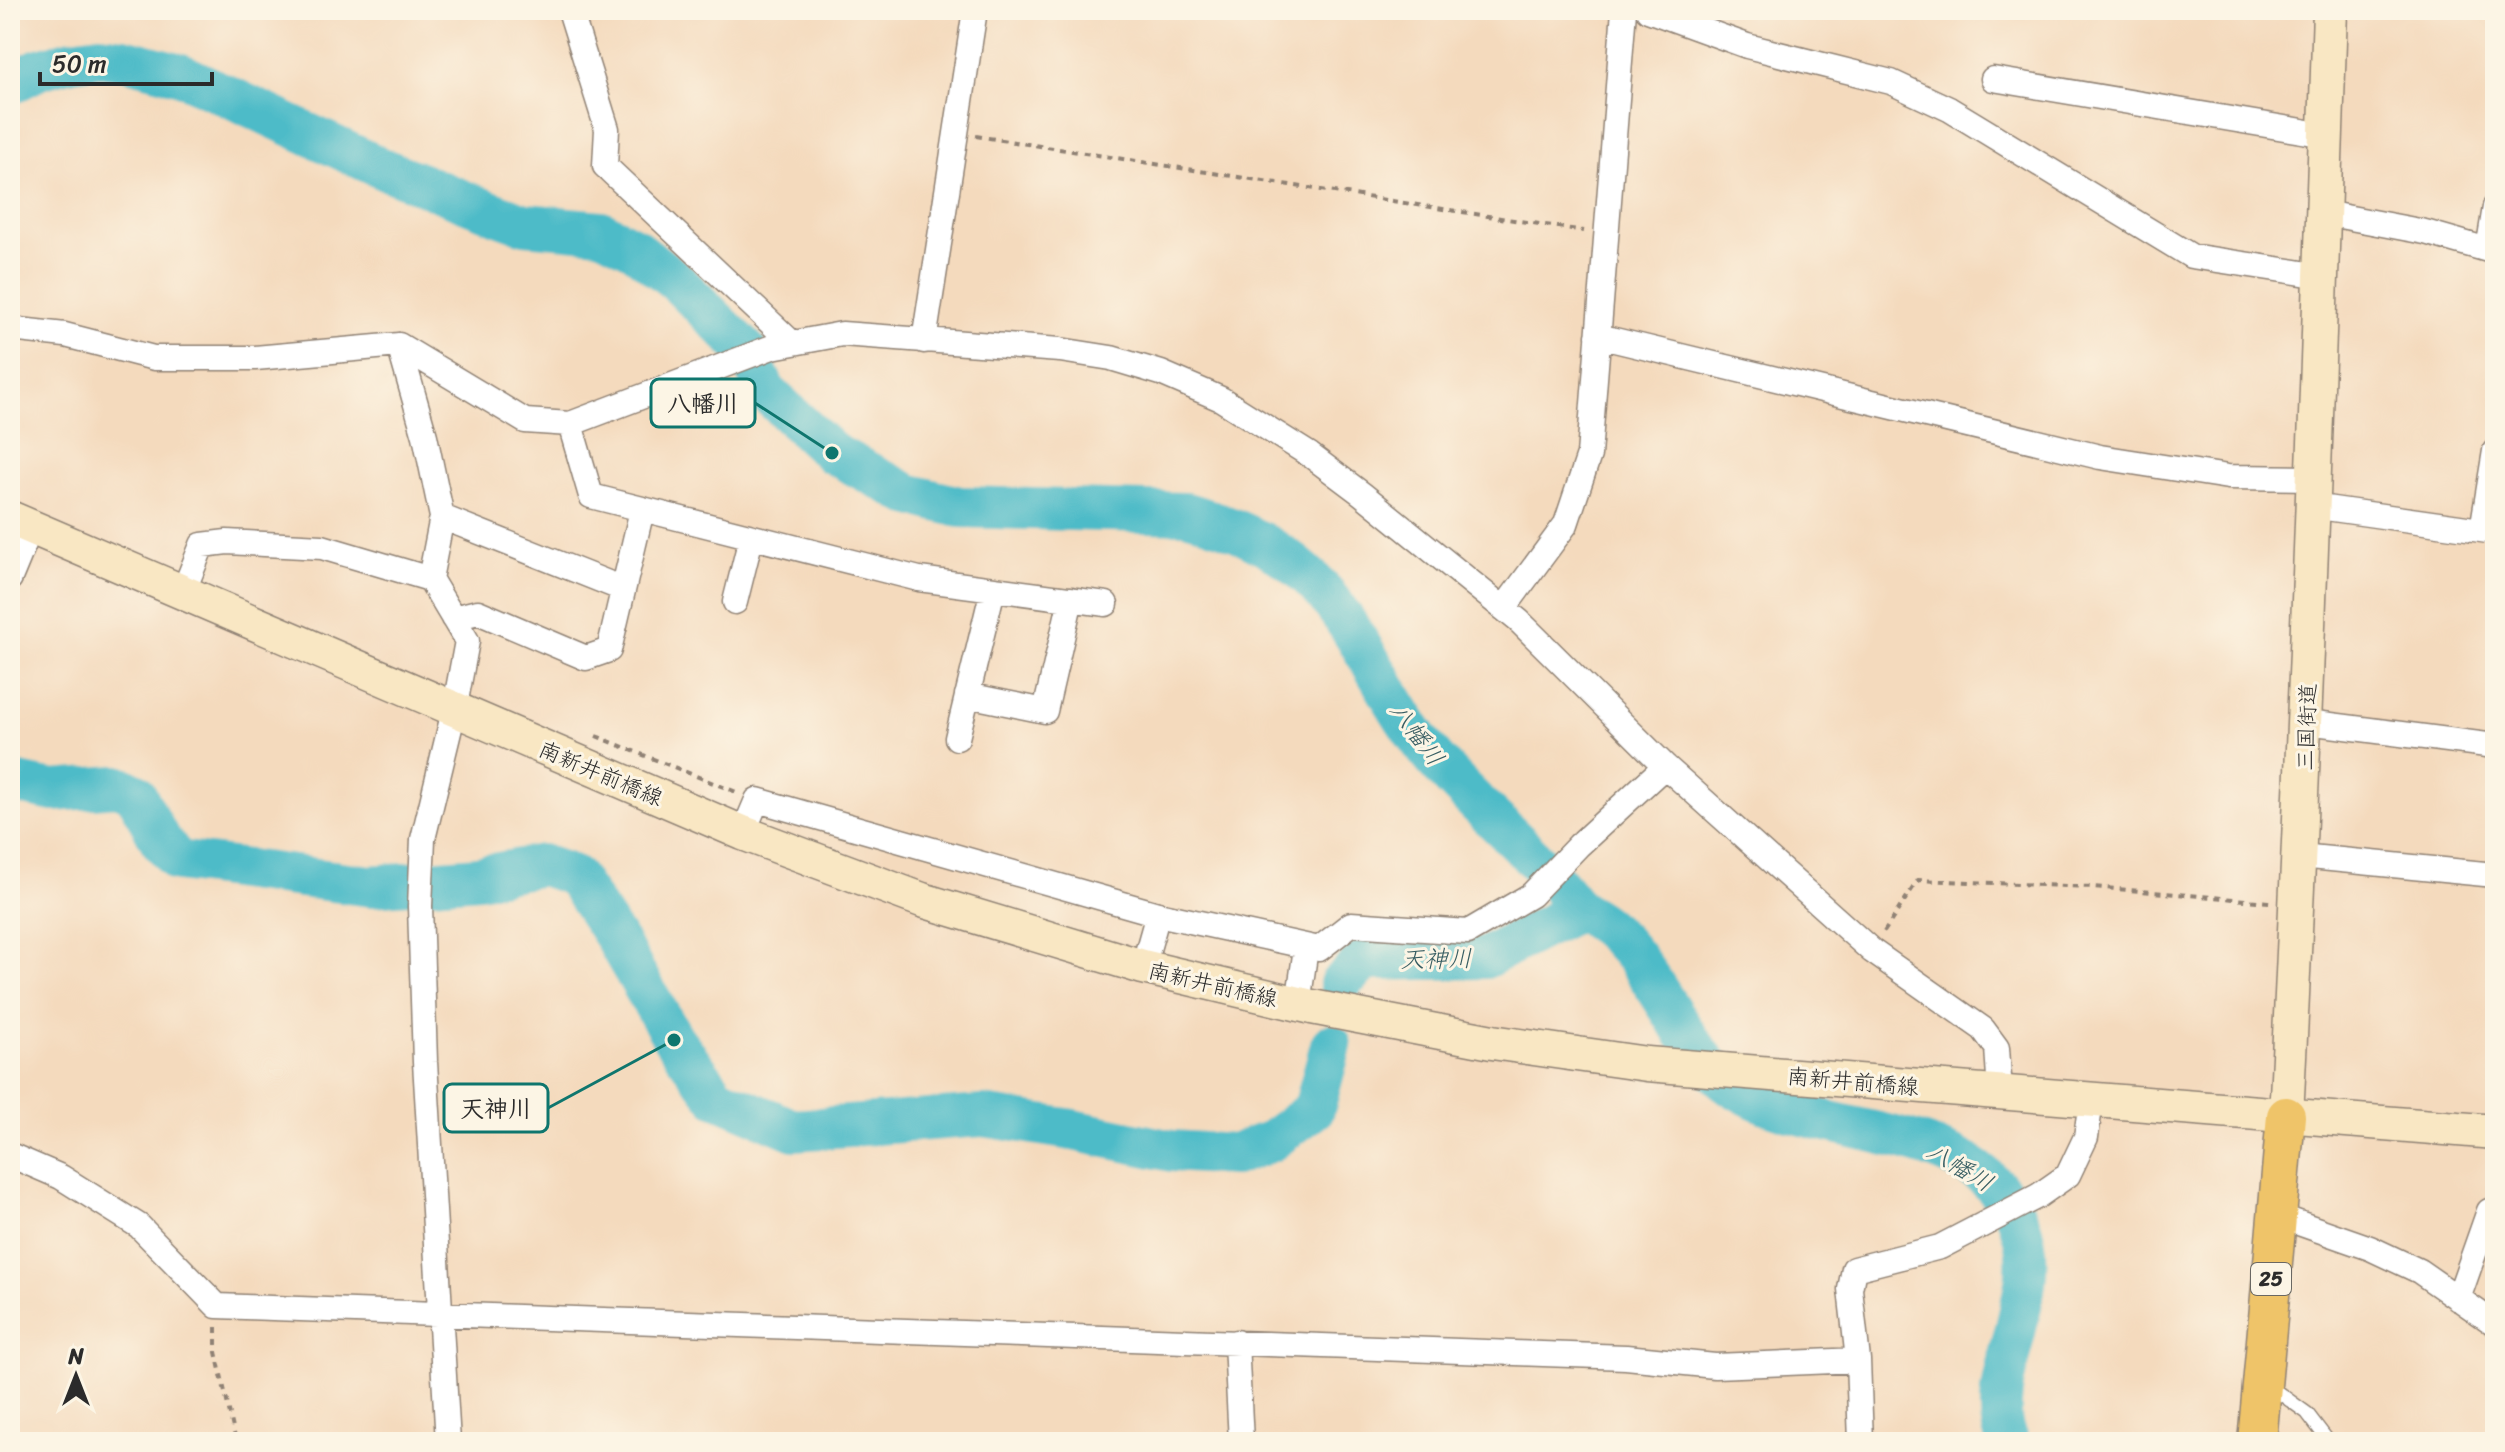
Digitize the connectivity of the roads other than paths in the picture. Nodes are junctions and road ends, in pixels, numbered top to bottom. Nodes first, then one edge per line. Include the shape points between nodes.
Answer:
1 (570, 10) edge
2 (975, 10) edge
3 (1624, 10) edge
4 (1648, 10) edge
5 (2330, 10) edge
6 (1993, 79) dead end
7 (2326, 135) junction
8 (2495, 207) edge
9 (2324, 213) junction
10 (2491, 251) edge
11 (2322, 276) junction
12 (10, 329) edge
13 (1598, 336) junction
14 (924, 341) junction
15 (399, 345) junction
16 (782, 345) junction
17 (570, 424) junction
18 (2495, 451) edge
19 (2312, 492) junction
20 (642, 510) junction
21 (442, 517) junction
22 (20, 523) edge
23 (2489, 531) edge
24 (751, 538) junction
25 (10, 578) edge
26 (430, 579) junction
27 (623, 589) junction
28 (993, 589) junction
29 (182, 595) junction
30 (1071, 599) junction
31 (735, 602) dead end
32 (1106, 604) dead end
33 (1504, 608) junction
34 (453, 618) junction
35 (967, 695) junction
36 (454, 711) junction
37 (2307, 722) junction
38 (957, 738) dead end
39 (2495, 746) edge
40 (1665, 766) junction
41 (743, 833) junction
42 (2300, 856) junction
43 (2495, 875) edge
44 (1158, 914) junction
45 (1306, 948) junction
46 (1143, 967) junction
47 (1298, 1004) junction
48 (2000, 1092) junction
49 (2091, 1100) junction
50 (2286, 1116) junction
51 (2495, 1132) edge
52 (10, 1155) edge
53 (2495, 1213) edge
54 (2276, 1215) junction
55 (2458, 1299) junction
56 (442, 1313) junction
57 (2495, 1324) edge
58 (1236, 1342) junction
59 (1858, 1360) junction
60 (2262, 1380) junction
61 (448, 1442) edge
62 (1241, 1442) edge
63 (1861, 1442) edge
64 (2257, 1442) edge
65 (2329, 1442) edge

1 - 16 street via 607,129 605,166
2 - 14 street
3 - 13 street
4 - 11 street via 1747,46 1891,82 1949,109 2191,256
5 - 7 main road, 三国街道
6 - 7 street
7 - 9 main road, 三国街道
8 - 10 street
9 - 10 street
9 - 11 main road, 三国街道
11 - 19 main road, 三国街道
12 - 15 street via 65,335 154,358 255,358
13 - 19 street via 2100,457
13 - 33 street via 1589,455 1566,524
14 - 16 street via 842,334
14 - 33 street via 1111,358 1221,399 1330,470
15 - 17 street via 525,421
15 - 21 street
16 - 17 street
17 - 20 street via 591,496
18 - 23 street
19 - 23 street
19 - 37 main road, 三国街道
20 - 24 street
20 - 27 street
21 - 26 street
21 - 27 street
22 - 25 street
22 - 29 main road, 南新井前橋線
24 - 28 street via 919,579
24 - 31 street
26 - 29 street via 322,547 227,542 202,545
26 - 34 street
27 - 34 street via 609,650 586,658 478,612
28 - 30 street
28 - 35 street
29 - 36 main road, 南新井前橋線
30 - 32 street
30 - 35 street via 1045,711
33 - 40 street
34 - 36 street via 467,641
35 - 38 street
36 - 41 main road, 南新井前橋線
36 - 56 street via 423,839 420,906
37 - 39 street
37 - 42 main road, 三国街道
40 - 45 street via 1531,895 1468,932 1351,924 1319,949
40 - 48 street via 1872,951 1983,1029 1997,1048
41 - 44 street via 757,800
41 - 46 main road, 南新井前橋線 via 922,900
42 - 43 street
42 - 50 main road, 三国街道
44 - 45 street
44 - 46 street
45 - 47 street
46 - 47 main road, 南新井前橋線
47 - 48 main road, 南新井前橋線 via 1492,1042 1647,1064
48 - 49 main road, 南新井前橋線
49 - 50 main road, 南新井前橋線
49 - 59 street via 2086,1137 2068,1175 1940,1247 1854,1269 1850,1289
50 - 51 main road, 南新井前橋線
50 - 54 main road, 三国街道 / 25
52 - 56 street via 61,1177 139,1226 217,1306
53 - 55 street via 2489,1211
54 - 55 street via 2370,1248 2419,1271
54 - 60 main road, 三国街道 / 25
55 - 57 street
56 - 58 street
56 - 61 street
58 - 59 street via 1626,1357 1715,1366
58 - 62 street
59 - 63 street
60 - 64 main road, 三国街道 / 25
60 - 65 lane via 2307,1413

